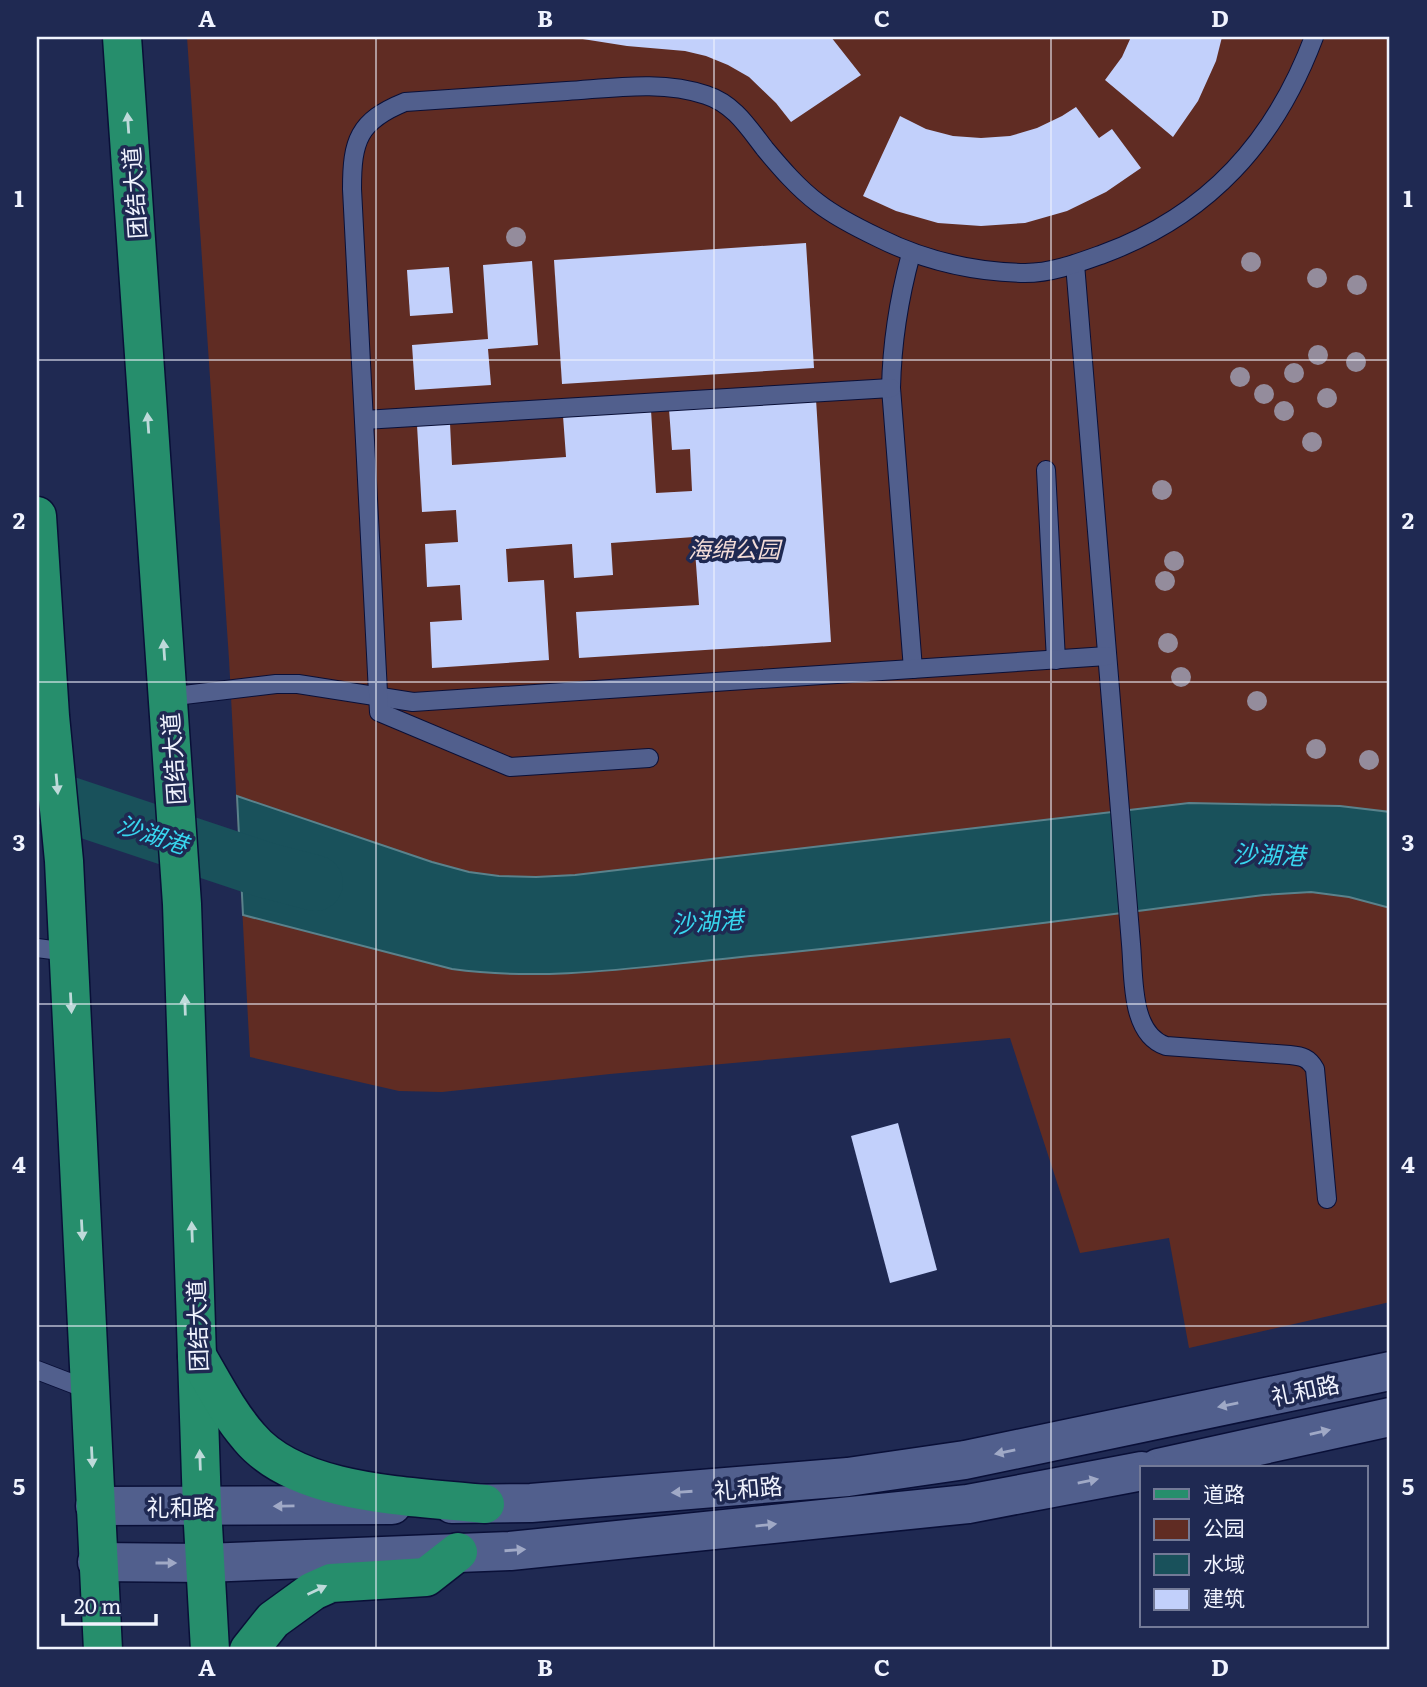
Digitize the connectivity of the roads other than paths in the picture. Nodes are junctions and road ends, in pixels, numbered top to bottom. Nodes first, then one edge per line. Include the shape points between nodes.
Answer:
1 (122, 37) edge
2 (1314, 37) edge
3 (911, 254) junction
4 (1075, 264) junction
5 (891, 388) junction
6 (364, 420) junction
7 (1046, 470) dead end
8 (37, 516) edge
9 (41, 626) edge
10 (1107, 656) junction
11 (1056, 660) junction
12 (913, 669) junction
13 (167, 697) junction
14 (379, 698) junction
15 (649, 758) dead end
16 (52, 950) edge
17 (1327, 1199) dead end
18 (197, 1355) junction
19 (37, 1370) edge
20 (1390, 1371) edge
21 (89, 1390) junction
22 (1390, 1417) edge
23 (1167, 1466) edge
24 (1140, 1471) edge
25 (485, 1504) junction
26 (94, 1506) junction
27 (201, 1507) junction
28 (458, 1552) junction
29 (97, 1562) junction
30 (205, 1563) junction
31 (103, 1650) edge
32 (211, 1650) edge
33 (249, 1650) edge

13 -> 1 main road, 团结大道
2 - 4 lane via 1267,130 1224,182 1160,228
3 - 4 lane via 1025,273
3 - 5 lane via 896,321
3 - 6 lane via 817,203 737,113 710,96 642,87 405,102 386,110 363,131 354,156
4 - 10 lane
5 - 6 lane
5 - 12 lane
6 - 14 lane
7 - 11 lane
8 - 9 main road
9 -> 16 main road via 64,861
10 - 11 lane
10 - 17 lane via 1140,1018 1151,1039 1166,1046 1290,1055 1311,1062
11 - 12 lane
12 - 14 lane via 414,702
13 - 14 lane via 298,684
18 -> 13 main road, 团结大道 via 182,904
14 - 15 lane via 379,712 510,767
16 -> 21 main road
18 - 25 main road via 249,1438 279,1463 342,1486
27 -> 18 main road, 团结大道
19 - 21 lane
20 -> 25 street, 礼和路 via 965,1460 759,1486
21 -> 26 main road
23 -> 22 street, 礼和路
28 -> 24 street, 礼和路 via 524,1550 968,1504
25 -> 27 street, 礼和路
26 - 27 street, 礼和路
26 - 29 main road
27 - 30 main road, 团结大道
28 - 30 street, 礼和路
33 -> 28 main road via 273,1620 313,1591 331,1583 426,1577
29 -> 30 street, 礼和路
29 - 31 main road
30 - 32 main road, 团结大道

